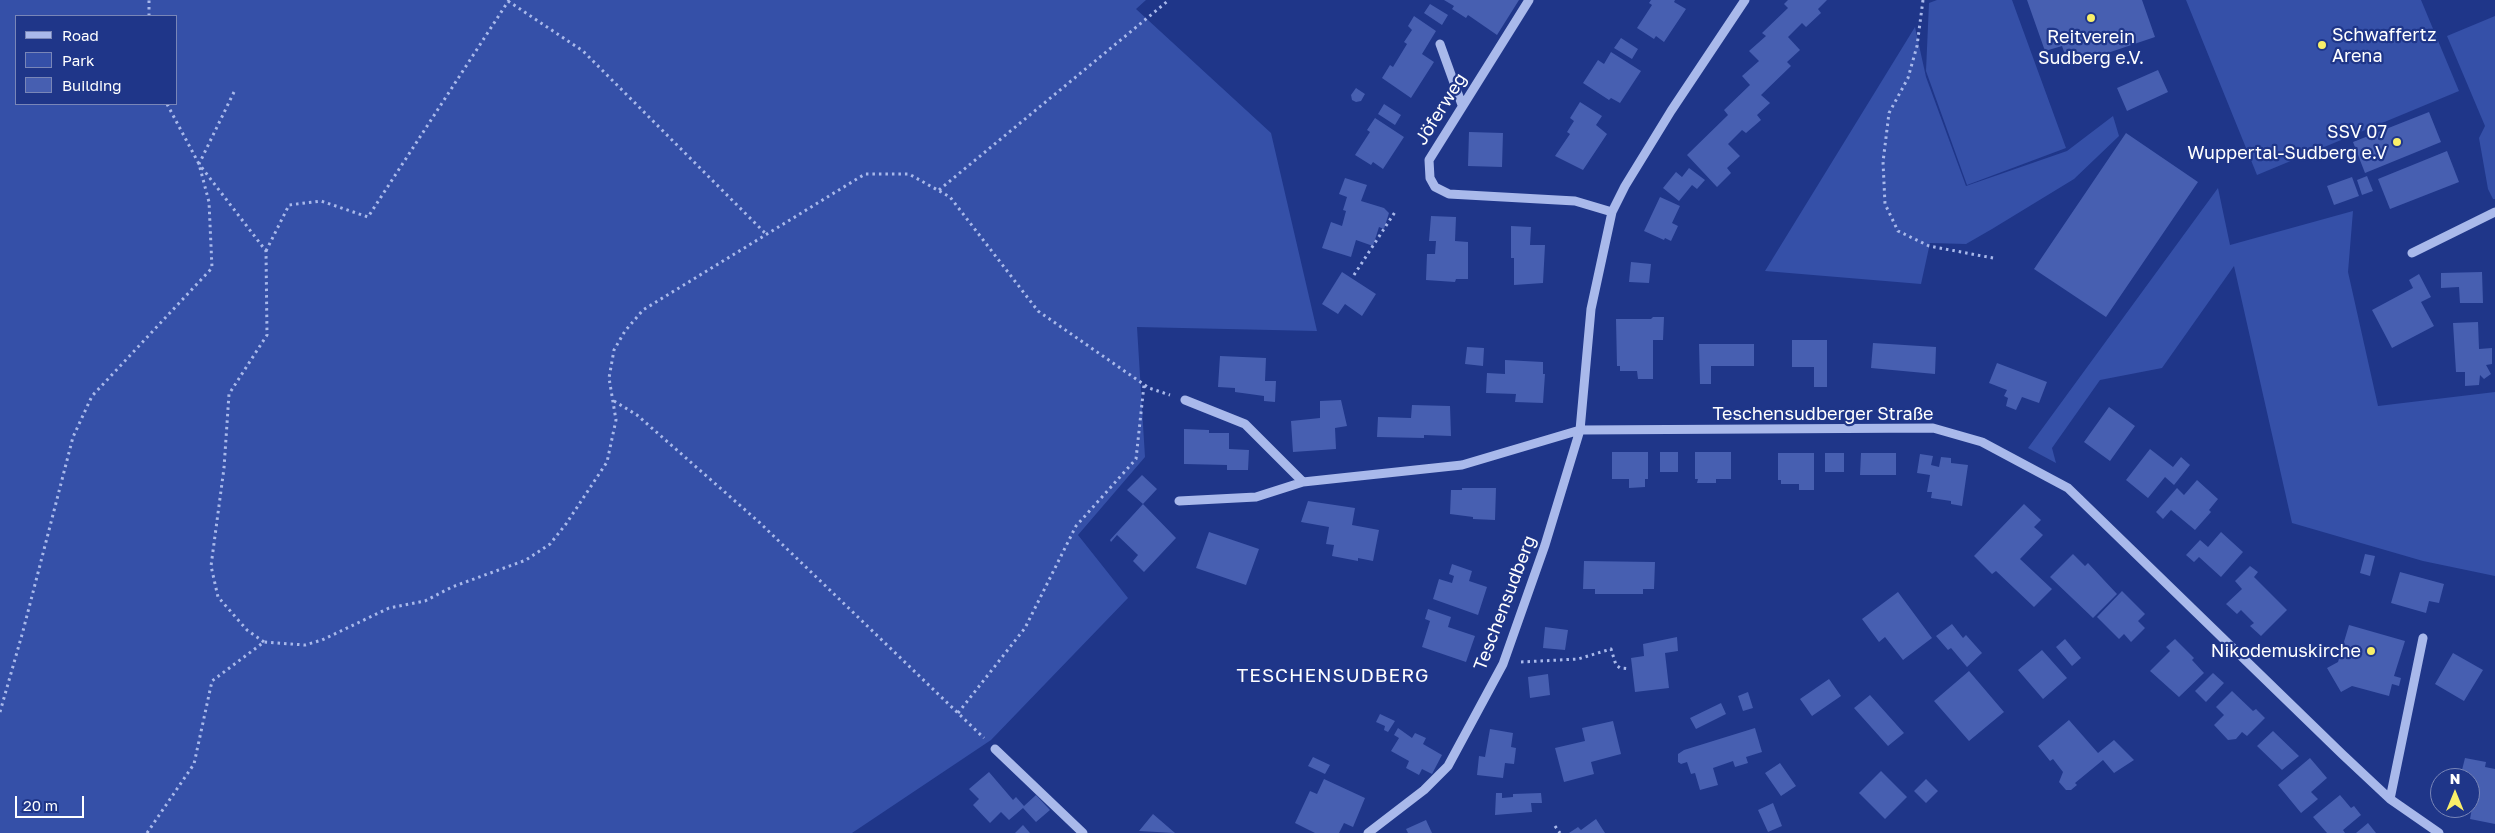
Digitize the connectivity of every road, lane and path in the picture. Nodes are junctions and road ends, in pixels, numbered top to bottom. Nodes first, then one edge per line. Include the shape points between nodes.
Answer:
1 (149, 0) edge
2 (1169, 0) edge
3 (1529, 0) edge
4 (1745, 0) edge
5 (1923, 0) edge
6 (508, 1) edge
7 (149, 15) edge
8 (1440, 44) dead end
9 (234, 92) dead end
10 (168, 105) edge
11 (1462, 105) junction
12 (199, 164) junction
13 (939, 190) junction
14 (1395, 212) dead end
15 (1612, 212) junction
16 (2495, 212) edge
17 (766, 234) junction
18 (266, 251) junction
19 (2412, 253) dead end
20 (1993, 258) dead end
21 (1354, 275) dead end
22 (1144, 384) junction
23 (1185, 400) joint
24 (613, 401) junction
25 (1580, 430) junction
26 (1303, 482) junction
27 (1180, 501) dead end
28 (2423, 638) dead end
29 (264, 642) junction
30 (1503, 664) junction
31 (1630, 670) dead end
32 (0, 712) edge
33 (958, 713) junction
34 (995, 749) joint
35 (2390, 799) junction
36 (1555, 826) dead end
37 (1381, 829) edge
38 (147, 833) edge
39 (1083, 833) edge
40 (1368, 833) edge
41 (1560, 833) edge
42 (2438, 833) edge

1 - 7 path
2 - 13 path
3 - 11 street, Jöferweg
4 - 15 street via 1671,111
5 - 20 path via 1917,46 1908,78 1889,113 1883,162 1885,204 1898,231 1929,246
6 - 17 path via 583,51
6 - 18 path via 368,217 321,201 289,206
8 - 11 street
9 - 12 path
10 - 12 path
11 - 15 street, Jöferweg via 1428,160 1430,178 1435,187 1449,194 1575,201
12 - 18 path
12 - 32 path via 209,202 212,268 92,396 72,437
13 - 17 path via 909,174 865,174
13 - 22 path via 950,197 1038,311
14 - 21 path
15 - 25 street via 1591,310
16 - 19 street
17 - 24 path via 643,310 614,350 609,378
18 - 29 path via 267,335 229,394 224,468 211,566 218,597 246,630
22 - 23 path
22 - 33 path via 1136,459 1076,526 1025,628
23 - 26 street via 1245,424
24 - 29 path via 616,420 607,462 550,544 526,560 452,587 425,601 389,608 322,640 305,645
24 - 33 path via 637,415 760,523
25 - 26 street, Teschensudberger Straße via 1462,465
25 - 30 street, Teschensudberg via 1545,545
25 - 35 street, Teschensudberger Straße via 1933,428 1982,442 2068,488
26 - 27 street, Teschensudberger Straße via 1256,497
28 - 35 street
29 - 38 path via 212,681 194,764
30 - 31 path via 1578,659 1612,650 1616,665
30 - 37 street, Teschensudberg via 1448,766
33 - 34 path
34 - 39 street
35 - 42 street, Teschensudberger Straße
36 - 41 path
37 - 40 street, Teschensudberg

